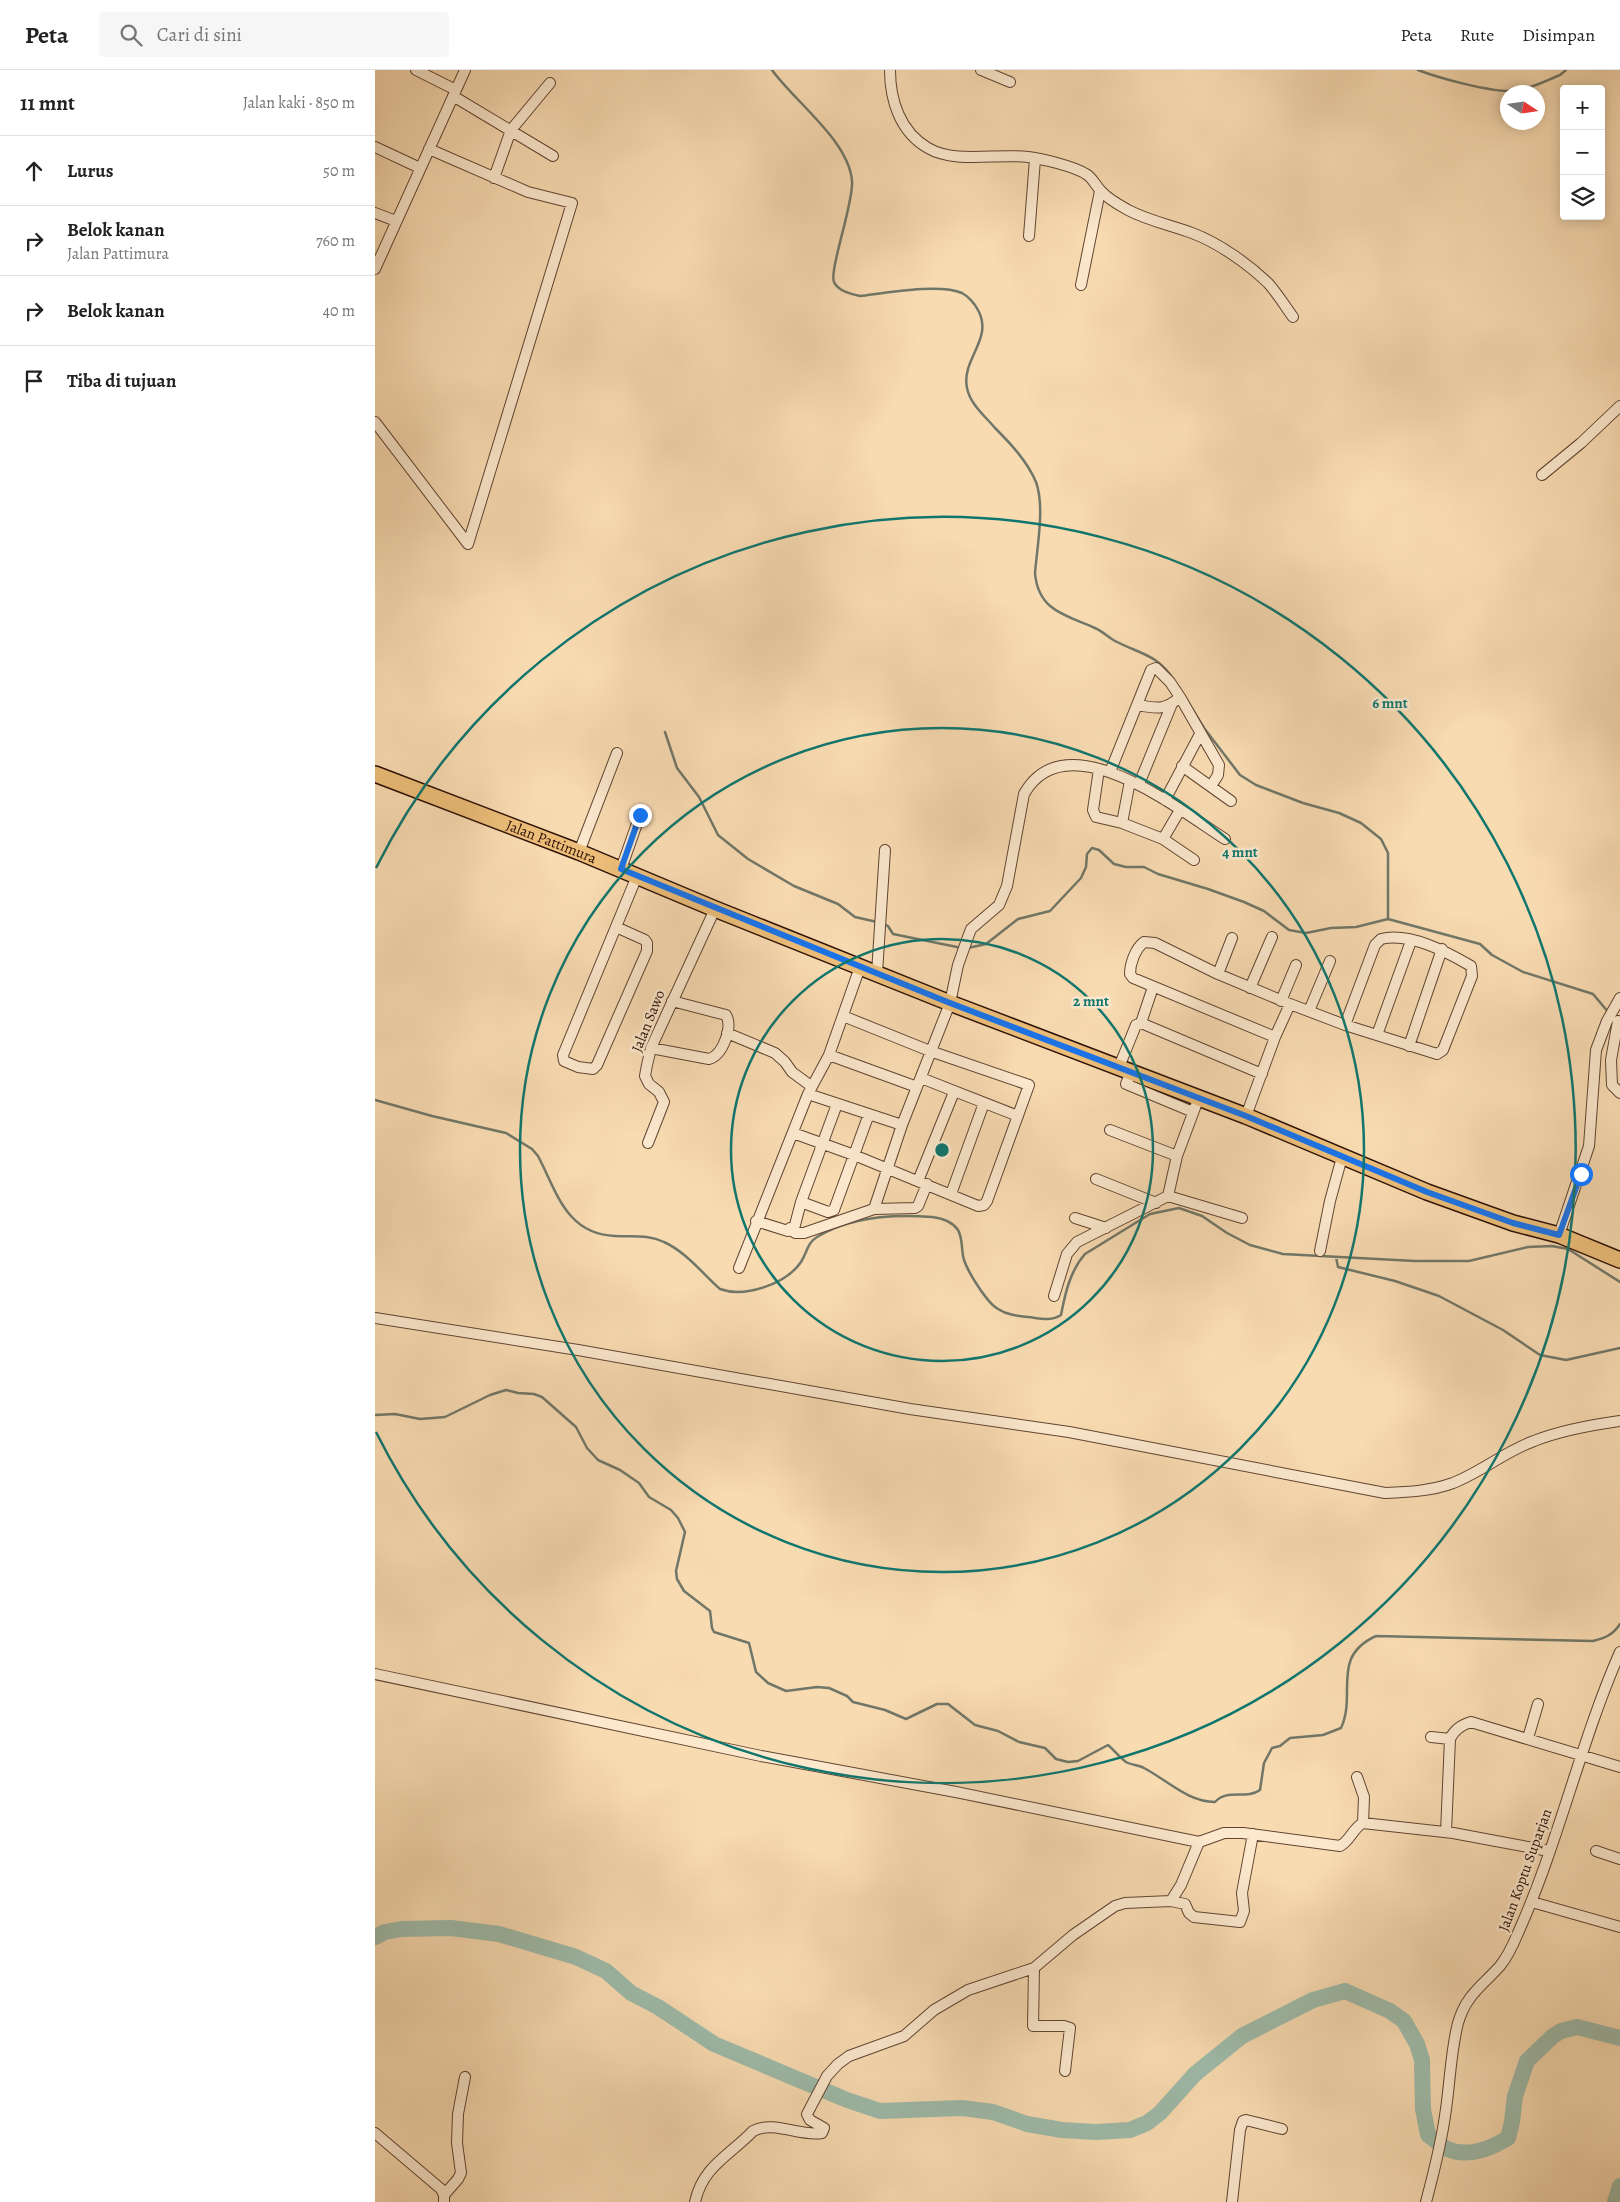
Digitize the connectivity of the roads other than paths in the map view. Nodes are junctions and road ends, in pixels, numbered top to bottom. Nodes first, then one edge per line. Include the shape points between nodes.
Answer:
1 (416, 70) edge
2 (465, 70) edge
3 (890, 70) edge
4 (981, 70) edge
5 (1010, 82) dead end
6 (550, 83) dead end
7 (455, 93) junction
8 (511, 130) junction
9 (375, 147) edge
10 (429, 150) junction
11 (553, 156) dead end
12 (1035, 158) junction
13 (420, 168) junction
14 (494, 178) junction
15 (1100, 191) junction
16 (375, 213) edge
17 (397, 221) junction
18 (1029, 236) dead end
19 (375, 269) edge
20 (1081, 285) dead end
21 (1293, 317) dead end
22 (1619, 412) edge
23 (375, 422) edge
24 (1542, 475) dead end
25 (1180, 697) junction
26 (1138, 705) junction
27 (1171, 706) junction
28 (1200, 734) junction
29 (617, 753) dead end
30 (1182, 766) junction
31 (1099, 769) junction
32 (1110, 772) junction
33 (375, 774) edge
34 (1134, 782) junction
35 (1211, 786) junction
36 (1165, 800) junction
37 (1231, 801) dead end
38 (1180, 810) junction
39 (640, 815) dead end
40 (1123, 823) junction
41 (1225, 838) dead end
42 (1163, 839) junction
43 (885, 850) dead end
44 (579, 852) junction
45 (1194, 860) dead end
46 (621, 869) junction
47 (637, 876) junction
48 (715, 909) junction
49 (616, 927) junction
50 (1273, 937) dead end
51 (1232, 938) dead end
52 (1411, 940) junction
53 (1442, 949) junction
54 (1330, 961) dead end
55 (1296, 965) dead end
56 (860, 967) junction
57 (877, 974) junction
58 (1219, 974) junction
59 (1153, 987) junction
60 (1250, 988) junction
61 (1620, 998) edge
62 (672, 1001) junction
63 (950, 1003) junction
64 (1285, 1003) junction
65 (1309, 1011) junction
66 (843, 1016) junction
67 (1614, 1019) edge
68 (1141, 1024) junction
69 (1345, 1025) junction
70 (727, 1034) junction
71 (1377, 1035) junction
72 (1275, 1037) junction
73 (1409, 1046) junction
74 (651, 1048) junction
75 (930, 1051) junction
76 (829, 1055) junction
77 (1125, 1070) junction
78 (1262, 1074) junction
79 (919, 1083) junction
80 (809, 1090) junction
81 (954, 1092) junction
82 (1620, 1093) edge
83 (1199, 1097) junction
84 (984, 1103) junction
85 (837, 1104) junction
86 (1193, 1112) junction
87 (869, 1114) junction
88 (1018, 1116) junction
89 (1246, 1116) junction
90 (902, 1125) junction
91 (1110, 1130) dead end
92 (793, 1133) junction
93 (648, 1142) dead end
94 (823, 1142) junction
95 (854, 1155) junction
96 (1177, 1156) junction
97 (1342, 1157) junction
98 (887, 1169) junction
99 (1096, 1179) dead end
100 (922, 1182) junction
101 (951, 1194) junction
102 (1168, 1196) junction
103 (801, 1202) junction
104 (1156, 1203) junction
105 (874, 1209) junction
106 (1075, 1218) dead end
107 (1243, 1218) dead end
108 (756, 1221) junction
109 (790, 1228) junction
110 (1105, 1228) junction
111 (1559, 1235) junction
112 (1321, 1251) dead end
113 (1619, 1256) edge
114 (739, 1268) dead end
115 (1054, 1296) dead end
116 (375, 1318) edge
117 (1620, 1421) edge
118 (1620, 1652) edge
119 (375, 1674) edge
120 (1538, 1704) dead end
121 (1431, 1737) dead end
122 (1528, 1738) junction
123 (1450, 1739) junction
124 (1581, 1754) junction
125 (1620, 1766) edge
126 (1359, 1782) dead end
127 (1363, 1823) junction
128 (1446, 1832) junction
129 (1253, 1834) junction
130 (1199, 1842) junction
131 (1549, 1851) junction
132 (1596, 1851) dead end
133 (1620, 1859) edge
134 (1171, 1901) junction
135 (1532, 1902) junction
136 (1620, 1927) edge
137 (1034, 1968) junction
138 (1065, 2071) dead end
139 (465, 2077) dead end
140 (1282, 2129) dead end
141 (375, 2133) edge
142 (444, 2198) edge
143 (695, 2202) edge
144 (1232, 2202) edge
145 (1426, 2202) edge

1 - 7 street
2 - 7 street
3 - 12 street via 899,118 926,147 939,154
4 - 5 street
6 - 8 street
7 - 8 street
7 - 10 street
8 - 11 street
8 - 14 street
9 - 13 street
10 - 13 street
10 - 14 street
12 - 15 street via 1087,174
12 - 18 street
13 - 17 street
14 - 23 street via 528,192 572,203 468,544
15 - 20 street
15 - 21 street via 1129,211 1194,234 1228,253 1268,284
16 - 17 street
17 - 19 street
22 - 24 street
25 - 26 street via 1161,672 1153,668 1148,673
25 - 27 street
25 - 28 street
26 - 27 street via 1152,708
26 - 32 street
27 - 34 street
28 - 30 street
28 - 35 street via 1219,765 1218,775
29 - 44 street
30 - 35 street
30 - 36 street
31 - 32 street
31 - 40 street via 1093,815
31 - 63 street via 1074,764 1051,768 1030,784 1024,794 1003,898 994,911 971,930
32 - 34 street
33 - 44 main road, Jalan Pattimura
34 - 36 street
34 - 40 street
35 - 37 street
36 - 38 street
38 - 41 street
38 - 42 street
39 - 46 street
40 - 42 street
42 - 45 street
43 - 57 street
44 - 46 main road, Jalan Pattimura
46 - 47 main road, Jalan Pattimura
47 - 48 main road, Jalan Pattimura
47 - 49 street
48 - 56 main road, Jalan Pattimura
48 - 62 street, Jalan Sawo
49 - 49 street via 645,940 647,951 597,1065 593,1069 578,1067 564,1061 563,1055
50 - 60 street
51 - 58 street
52 - 53 street
52 - 69 street via 1386,938 1377,941
52 - 71 street
53 - 73 street
53 - 73 street via 1471,966 1472,976 1443,1050 1437,1054
54 - 65 street
55 - 64 street
56 - 57 main road, Jalan Pattimura
56 - 66 street
57 - 63 main road, Jalan Pattimura
58 - 59 street via 1155,943 1143,942 1137,949 1130,974 1139,982
58 - 60 street
59 - 68 street
59 - 72 street
60 - 64 street
61 - 67 street
62 - 70 street via 726,1014
62 - 74 street, Jalan Sawo
63 - 75 street
63 - 77 main road, Jalan Pattimura
64 - 65 street
64 - 72 street
65 - 69 street
66 - 75 street
66 - 76 street
67 - 82 street via 1612,1085
67 - 111 street via 1596,1050 1589,1146
68 - 77 street via 1136,1025
68 - 78 street
69 - 71 street
70 - 74 street via 717,1055 709,1059
70 - 80 street via 775,1053
71 - 73 street
72 - 78 street
74 - 93 street, Jalan Sawo via 645,1076 664,1102
75 - 79 street
75 - 88 street via 1028,1083
76 - 79 street
76 - 80 street
77 - 83 main road, Jalan Pattimura
77 - 86 street via 1126,1084
78 - 89 street
79 - 81 street
79 - 90 street
80 - 85 street
80 - 92 street
81 - 84 street
81 - 100 street
83 - 86 street
83 - 89 main road, Jalan Pattimura
84 - 88 street
84 - 101 street
85 - 87 street
85 - 94 street
86 - 96 street
87 - 90 street
87 - 95 street
88 - 101 street via 984,1205 978,1206
89 - 97 main road, Jalan Pattimura
90 - 98 street
91 - 96 street
92 - 94 street
92 - 108 street
94 - 95 street
94 - 103 street
95 - 98 street
95 - 103 street via 832,1212
96 - 102 street
97 - 111 main road, Jalan Pattimura via 1476,1210
97 - 112 street
98 - 100 street
98 - 105 street
99 - 104 street
100 - 101 street
100 - 105 street via 915,1208
102 - 104 street
102 - 107 street
103 - 109 street via 795,1225
104 - 110 street
105 - 109 street via 811,1231 795,1233
106 - 110 street
108 - 109 street via 780,1230 788,1231
108 - 114 street
110 - 115 street via 1072,1248 1064,1262
111 - 113 main road, Jalan Pattimura
116 - 117 street via 910,1409 1069,1432 1385,1493 1437,1488 1534,1441
118 - 124 street, Jalan Koptu Suparjan
119 - 130 street via 761,1756
120 - 122 street
121 - 123 street
122 - 123 street via 1471,1722 1453,1732
122 - 124 street
123 - 128 street
124 - 125 street
124 - 131 street, Jalan Koptu Suparjan
126 - 127 street via 1364,1797
127 - 128 street
127 - 129 street via 1340,1846
128 - 131 street
129 - 130 street via 1224,1833
129 - 134 street via 1241,1892 1244,1912 1239,1922 1194,1917 1185,1904
130 - 134 street via 1177,1895
131 - 135 street, Jalan Koptu Suparjan
132 - 133 street
134 - 137 street via 1115,1906
135 - 136 street
135 - 145 street, Jalan Koptu Suparjan via 1510,1951 1500,1966 1476,1989 1458,2024 1445,2119
137 - 138 street via 1033,2026 1070,2028
137 - 143 street via 968,1990 934,2010 904,2036 849,2056 827,2076 810,2107 808,2118 824,2128 822,2133 771,2128 753,2131 709,2170
139 - 142 street via 458,2114 461,2173
140 - 144 street via 1243,2122
141 - 142 street via 437,2185

